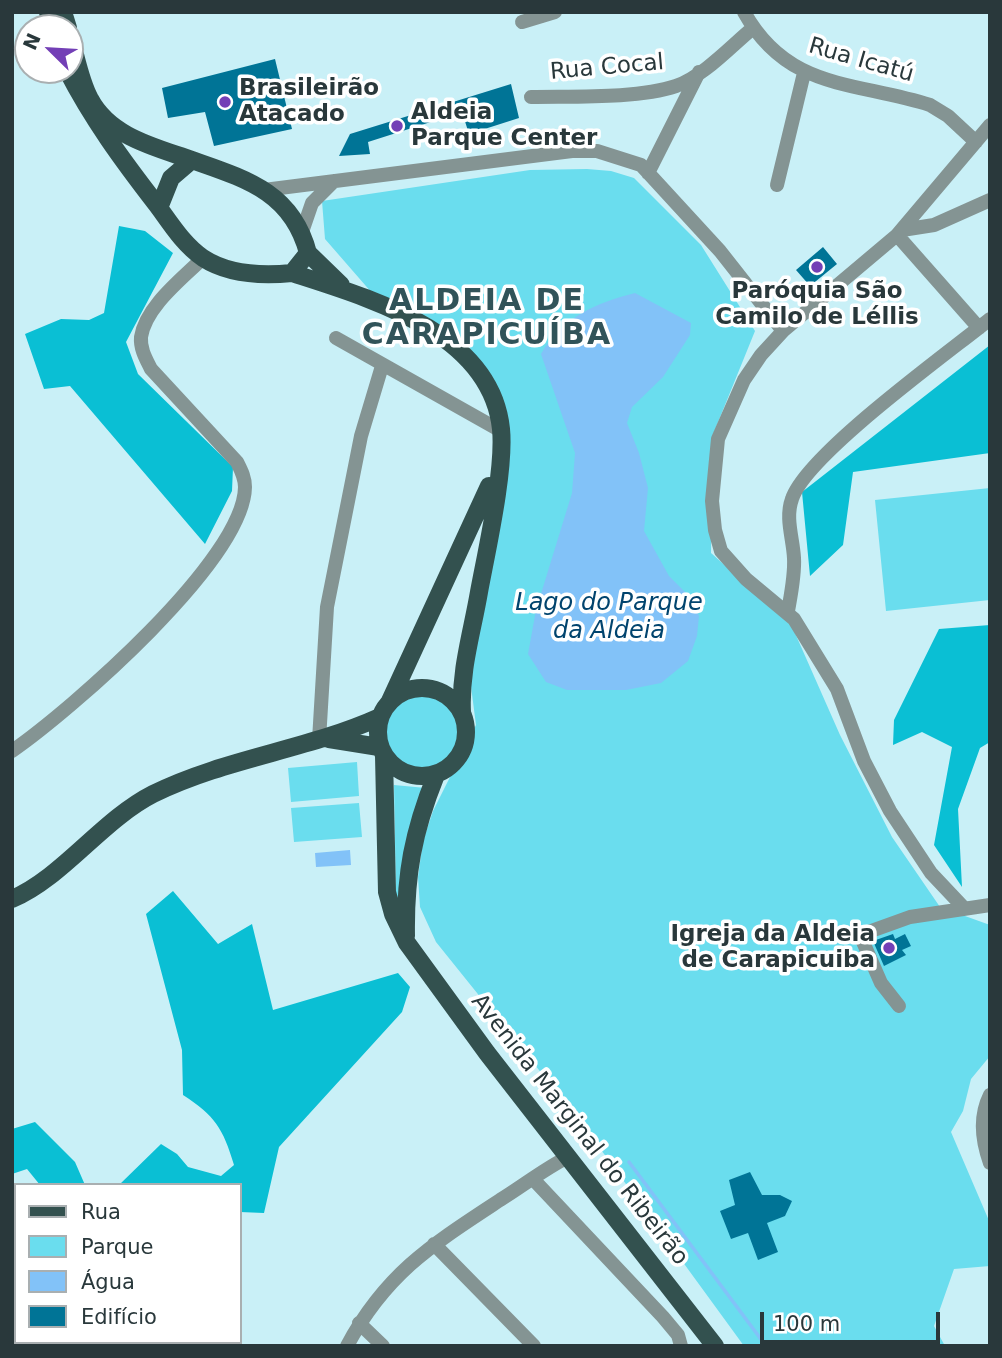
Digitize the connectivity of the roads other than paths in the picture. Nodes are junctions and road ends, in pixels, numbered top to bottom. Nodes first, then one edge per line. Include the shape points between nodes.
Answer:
1 (555, 12) edge
2 (744, 12) edge
3 (522, 22) dead end
4 (753, 28) junction
5 (700, 71) junction
6 (804, 73) junction
7 (84, 82) edge
8 (75, 84) edge
9 (531, 97) dead end
10 (990, 125) edge
11 (976, 142) junction
12 (192, 160) junction
13 (648, 173) junction
14 (334, 181) junction
15 (777, 185) dead end
16 (264, 190) junction
17 (990, 200) edge
18 (159, 208) junction
19 (302, 232) junction
20 (900, 233) junction
21 (308, 253) junction
22 (203, 258) junction
23 (292, 273) junction
24 (346, 290) junction
25 (985, 323) edge
26 (783, 331) junction
27 (336, 338) dead end
28 (382, 366) junction
29 (501, 431) junction
30 (500, 457) junction
31 (788, 611) junction
32 (385, 709) junction
33 (462, 712) junction
34 (324, 739) junction
35 (12, 751) edge
36 (382, 752) junction
37 (436, 775) junction
38 (12, 899) edge
39 (990, 905) edge
40 (964, 908) junction
41 (407, 943) junction
42 (899, 1006) dead end
43 (990, 1095) edge
44 (568, 1157) junction
45 (990, 1163) edge
46 (533, 1179) junction
47 (434, 1244) junction
48 (359, 1323) junction
49 (347, 1346) edge
50 (383, 1346) edge
51 (534, 1346) edge
52 (681, 1346) edge
53 (715, 1346) edge

1 - 3 street
2 - 4 street, Rua Icatú
4 - 5 street, Rua Cocal
4 - 6 street, Rua Icatú via 771,49
5 - 9 street, Rua Cocal via 676,86
5 - 13 street
6 - 11 street, Rua Icatú via 930,105
6 - 15 street
7 - 12 main road via 103,118 137,140
8 - 18 main road via 110,145
10 - 11 street
11 - 20 street
12 - 16 main road
12 - 18 main road via 172,178
13 - 14 street via 622,156 597,150
13 - 26 street via 720,251
14 - 16 street
14 - 19 street via 312,203
16 - 19 main road via 289,211
17 - 20 street via 934,225
18 - 22 main road
19 - 21 main road
20 - 25 street
20 - 26 street
21 - 23 main road
21 - 24 main road, Avenida Marginal do Ribeirão
22 - 23 main road, Avenida Marginal do Ribeirão via 248,274
22 - 35 street via 149,319 141,337 142,352 151,369 237,462 245,490 238,510 211,559 144,638 90,690
23 - 24 main road, Avenida Marginal do Ribeirão
24 - 29 main road, Avenida Marginal do Ribeirão via 425,327 462,353 492,395
25 - 31 street via 832,448 797,485 789,519 794,558
26 - 31 street via 744,380 730,410 719,439 712,501 715,530 731,565
27 - 28 street
28 - 29 street
28 - 34 street via 361,436 327,607
29 - 30 main road, Avenida Marginal do Ribeirão
30 - 32 main road, Avenida Marginal do Ribeirão
30 - 33 main road, Avenida Marginal do Ribeirão via 460,681
31 - 40 street via 837,689 864,761 890,811 931,873
32 - 33 main road via 401,693 428,688 442,692
32 - 34 main road
32 - 36 main road, Avenida Marginal do Ribeirão via 377,732
33 - 37 main road, Avenida Marginal do Ribeirão via 466,739 461,753
34 - 36 main road
34 - 38 main road via 220,766 152,795
36 - 37 main road via 401,772
36 - 41 main road, Avenida Marginal do Ribeirão via 387,892
37 - 41 main road, Avenida Marginal do Ribeirão via 410,857
39 - 40 street
40 - 42 street via 910,917 860,934 886,991
41 - 44 main road, Avenida Marginal do Ribeirão
43 - 45 street via 985,1104 983,1143
44 - 46 street
44 - 53 main road, Avenida Marginal do Ribeirão
46 - 47 street
46 - 52 street via 663,1317
47 - 48 street via 400,1271
47 - 51 street
48 - 49 street
48 - 50 street

